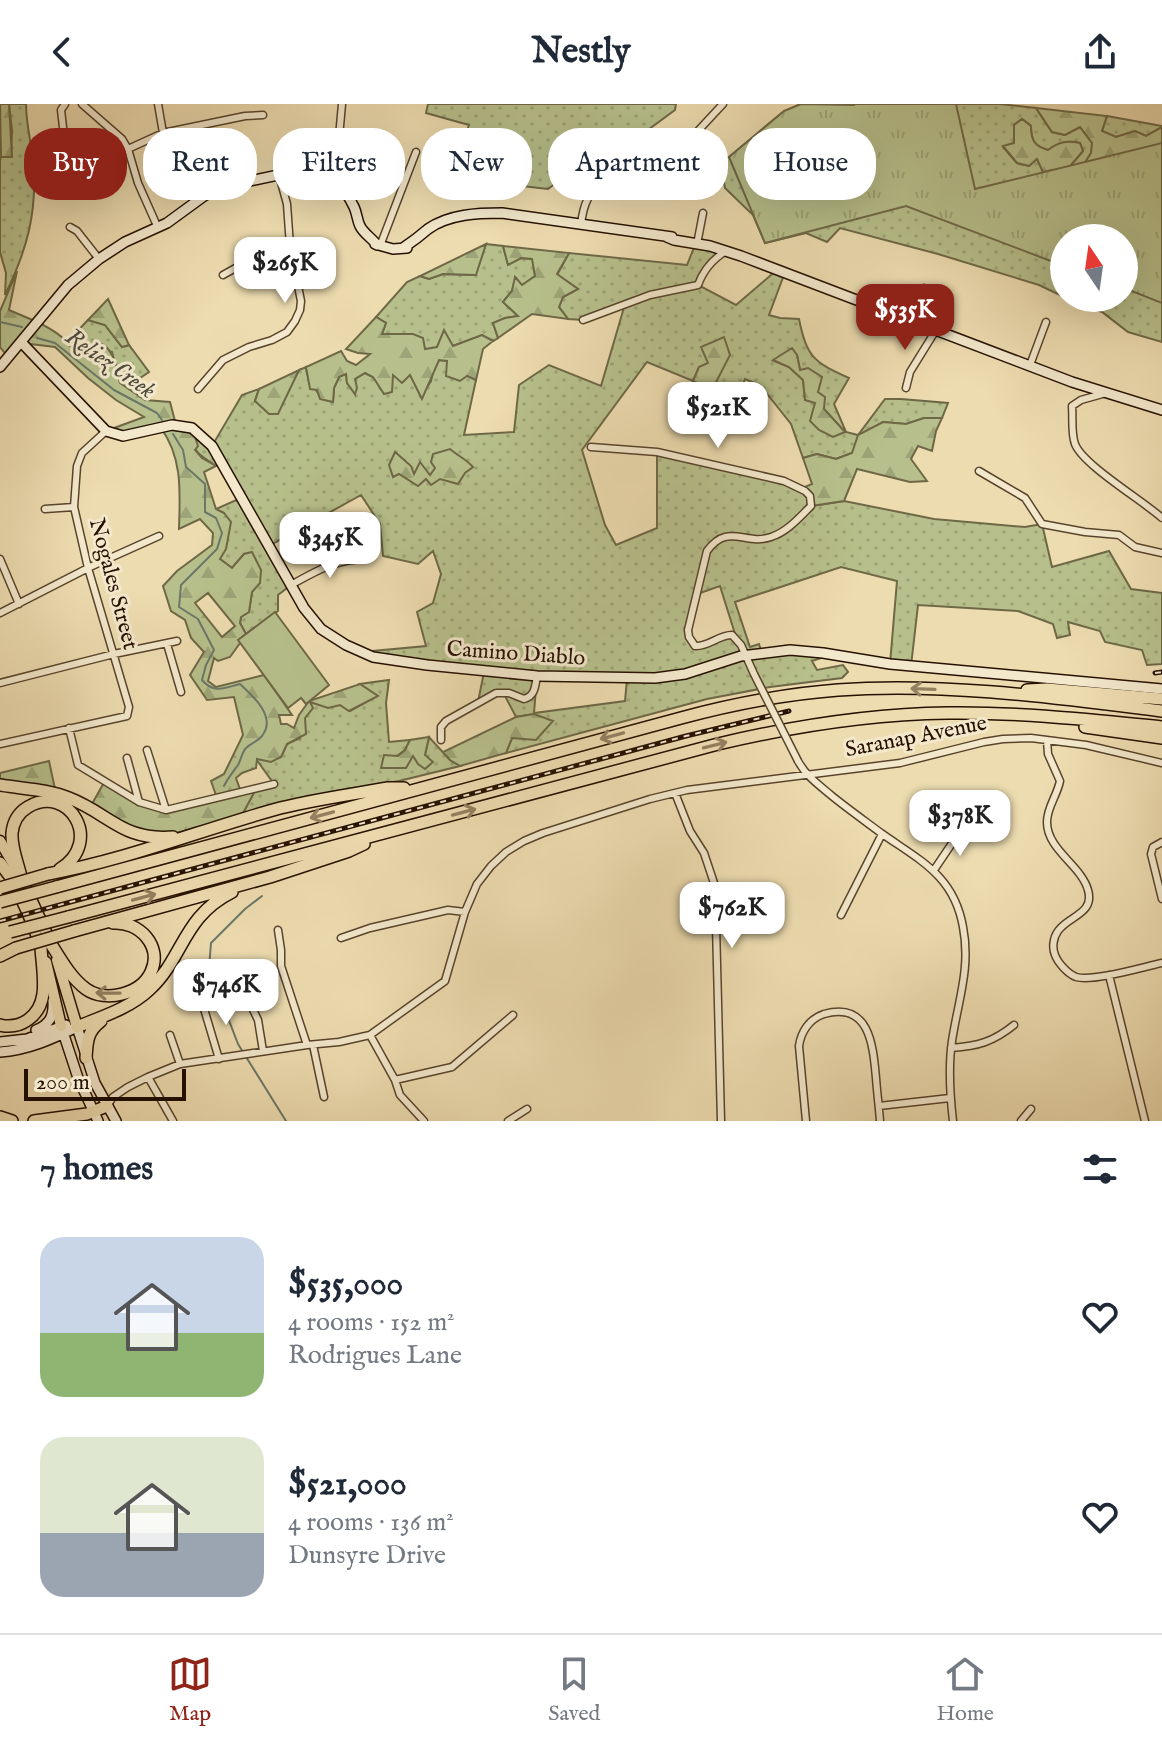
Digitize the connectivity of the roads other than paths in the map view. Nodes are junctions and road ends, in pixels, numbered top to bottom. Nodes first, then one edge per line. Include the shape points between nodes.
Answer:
1 (65, 104) edge
2 (82, 104) edge
3 (158, 104) edge
4 (342, 104) edge
5 (723, 104) edge
6 (263, 115) dead end
7 (63, 128) edge
8 (162, 128) edge
9 (187, 128) edge
10 (340, 128) edge
11 (143, 142) edge
12 (128, 149) junction
13 (416, 152) dead end
14 (273, 176) edge
15 (286, 200) edge
16 (350, 200) edge
17 (703, 213) dead end
18 (581, 225) junction
19 (70, 227) dead end
20 (158, 228) junction
21 (667, 237) junction
22 (698, 239) junction
23 (378, 245) junction
24 (290, 246) junction
25 (722, 249) junction
26 (99, 259) junction
27 (223, 275) dead end
28 (924, 288) dead end
29 (583, 320) dead end
30 (916, 321) junction
31 (1046, 322) dead end
32 (936, 330) junction
33 (21, 342) junction
34 (1030, 365) junction
35 (0, 367) edge
36 (906, 388) dead end
37 (198, 389) dead end
38 (1106, 393) junction
39 (1162, 410) edge
40 (106, 431) junction
41 (591, 447) dead end
42 (979, 471) dead end
43 (74, 507) junction
44 (45, 509) dead end
45 (1162, 518) edge
46 (159, 536) dead end
47 (1162, 553) edge
48 (0, 559) edge
49 (366, 559) dead end
50 (88, 568) junction
51 (291, 585) junction
52 (19, 604) junction
53 (0, 613) edge
54 (177, 641) dead end
55 (167, 644) junction
56 (114, 654) junction
57 (745, 656) junction
58 (537, 676) junction
59 (0, 683) edge
60 (1162, 689) edge
61 (181, 692) dead end
62 (1001, 694) junction
63 (1074, 700) junction
64 (1162, 702) edge
65 (1162, 711) edge
66 (1017, 715) junction
67 (1162, 727) edge
68 (69, 728) junction
69 (1162, 738) edge
70 (441, 740) dead end
71 (1047, 740) junction
72 (0, 744) edge
73 (147, 750) dead end
74 (127, 758) dead end
75 (1162, 763) edge
76 (806, 774) junction
77 (274, 784) dead end
78 (0, 785) edge
79 (425, 787) junction
80 (675, 793) junction
81 (139, 802) junction
82 (166, 810) junction
83 (963, 827) dead end
84 (209, 831) junction
85 (389, 832) junction
86 (882, 834) junction
87 (0, 841) edge
88 (1162, 842) edge
89 (0, 861) edge
90 (934, 870) junction
91 (48, 874) junction
92 (270, 877) junction
93 (17, 878) junction
94 (0, 888) edge
95 (1162, 899) edge
96 (0, 902) edge
97 (465, 912) junction
98 (841, 915) dead end
99 (278, 930) dead end
100 (74, 931) junction
101 (5, 934) edge
102 (341, 938) dead end
103 (46, 946) junction
104 (0, 954) edge
105 (1162, 963) edge
106 (1109, 975) junction
107 (244, 979) dead end
108 (53, 990) junction
109 (202, 1002) dead end
110 (109, 1013) junction
111 (513, 1015) dead end
112 (0, 1025) edge
113 (1014, 1025) dead end
114 (77, 1027) junction
115 (62, 1030) junction
116 (170, 1035) dead end
117 (370, 1035) junction
118 (16, 1041) junction
119 (0, 1042) edge
120 (310, 1045) junction
121 (951, 1048) junction
122 (263, 1051) junction
123 (0, 1052) edge
124 (86, 1058) junction
125 (219, 1059) junction
126 (180, 1064) junction
127 (148, 1077) junction
128 (395, 1080) junction
129 (324, 1097) dead end
130 (950, 1098) junction
131 (107, 1106) junction
132 (879, 1106) junction
133 (527, 1109) dead end
134 (1031, 1109) dead end
135 (0, 1117) edge
136 (96, 1117) edge
137 (12, 1121) edge
138 (34, 1121) edge
139 (116, 1121) edge
140 (173, 1121) edge
141 (424, 1121) edge
142 (508, 1121) edge
143 (721, 1121) edge
144 (806, 1121) edge
145 (880, 1121) edge
146 (953, 1121) edge
147 (1021, 1121) edge
148 (1145, 1121) edge

1 - 7 street
2 - 12 street
3 - 8 street
4 - 10 street
5 - 18 street via 670,161 601,183 588,197
6 - 9 street
11 - 12 street
12 - 20 street
13 - 23 street
14 - 20 street via 221,187
15 - 24 street
16 - 23 street via 360,234
17 - 22 street
18 - 21 street
18 - 23 street via 480,213 429,228 403,248
19 - 26 street
20 - 26 street
21 - 22 street
21 - 25 street
22 - 25 street
24 - 27 street
24 - 37 street via 301,301 295,321 280,336 223,360
25 - 29 street via 698,285 650,295
25 - 30 street
26 - 33 street via 68,285
28 - 30 street
30 - 32 street
31 - 34 street
32 - 34 street
32 - 36 street
33 - 35 street
33 - 40 street
34 - 38 street
38 - 39 street
38 - 45 street via 1072,406 1075,445 1090,463
40 - 43 street, Nogales Street via 82,453
40 - 51 street, Camino Diablo via 123,436 172,425 192,428 212,446
41 - 57 street via 686,458 784,481 810,496 811,506 775,536 723,536 707,551 689,637 702,646 732,635
42 - 47 street via 1025,498 1042,524 1119,535 1135,547
43 - 44 street
43 - 50 street, Nogales Street
46 - 50 street
48 - 52 street
49 - 51 street via 329,564
50 - 52 street
50 - 56 street, Nogales Street
51 - 58 street, Camino Diablo via 321,629 373,657
52 - 53 street
54 - 55 street
55 - 56 street
55 - 61 street
56 - 59 street
56 - 68 street, Nogales Street via 127,716
57 - 58 street, Camino Diablo via 655,678
57 - 60 street, Camino Diablo via 790,650
57 - 76 street, bridge
58 - 70 street via 529,698 496,693 446,721
62 - 63 highway
62 - 64 highway via 1047,689
62 -> 79 highway via 884,688 780,697
63 - 64 highway
63 - 65 highway
66 - 67 highway
66 - 69 highway
85 -> 66 highway via 786,729 901,715
68 - 72 street
68 - 81 street via 78,765
71 - 75 street, Saranap Avenue
71 - 76 street, Saranap Avenue via 984,742 900,763
71 - 106 street via 1060,781 1047,828 1085,883 1089,898 1084,911 1059,929 1054,953 1077,977
73 - 82 street
74 - 81 street
76 - 80 street, Saranap Avenue
76 - 86 street
77 - 82 street
78 - 84 highway via 66,796 141,835 172,838
79 - 84 highway via 388,788 296,805
79 -> 96 highway, bridge
80 - 97 street, Saranap Avenue via 524,841 483,875
80 - 143 street via 715,886
81 - 82 street
83 - 90 street
84 - 91 highway
85 - 92 highway
101 -> 85 highway, bridge
86 - 90 street
86 - 98 street
87 - 93 main road
88 - 95 street via 1151,854
89 - 93 highway
90 - 121 street via 956,905 966,953
91 - 93 highway via 70,862 81,838 73,814 57,803 39,802 22,811 13,827
91 - 94 highway, bridge
92 - 100 highway
92 - 110 highway via 207,908 151,989
93 - 103 main road
97 - 102 street via 448,910
97 - 117 street, Saranap Avenue via 445,981
99 - 120 street via 281,966
100 -> 103 highway via 118,922 134,925 153,949 151,972 126,992 98,995
100 - 104 highway, bridge
103 - 108 main road
103 - 112 highway via 38,1009 25,1022
103 - 114 main road
105 - 106 street
106 - 148 street
107 - 122 street
108 - 115 main road
108 - 118 street via 51,1020
109 - 125 street
110 - 114 highway
110 - 124 highway via 87,1038
111 - 128 street via 452,1067
113 - 121 street via 985,1043
114 - 115 street
114 - 124 street
115 - 118 street
115 - 123 street via 29,1047
115 - 136 street
116 - 126 street
117 - 120 street
117 - 128 street
118 - 119 street
120 - 122 street
120 - 129 street
121 - 130 street
122 - 125 street
124 - 131 street
125 - 126 street
126 - 127 street
127 - 131 street
127 - 140 street
128 - 141 street via 400,1095
130 - 132 street
130 - 146 street
131 - 136 highway
131 - 139 street
132 - 144 street via 868,1030 846,1012 829,1013 810,1022 800,1038
132 - 145 street
133 - 142 street
134 - 147 street
135 - 137 highway
136 - 138 highway

